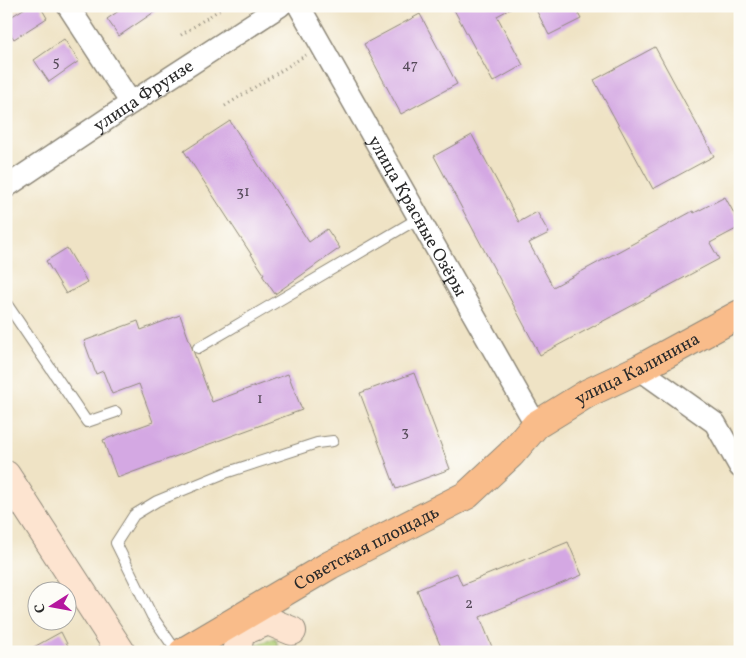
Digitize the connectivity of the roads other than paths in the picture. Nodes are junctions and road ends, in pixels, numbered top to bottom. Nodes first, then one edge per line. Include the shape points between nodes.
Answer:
1 (68, 6) edge
2 (280, 6) edge
3 (299, 6) edge
4 (131, 103) junction
5 (6, 187) edge
6 (420, 218) junction
7 (6, 304) edge
8 (740, 314) edge
9 (198, 348) dead end
10 (639, 368) junction
11 (116, 412) dead end
12 (536, 425) junction
13 (334, 441) dead end
14 (740, 467) edge
15 (6, 475) edge
16 (278, 595) junction
17 (226, 640) edge
18 (296, 641) edge
19 (121, 652) edge
20 (177, 652) edge
21 (183, 652) edge
22 (236, 652) edge

1 - 4 street
2 - 4 street, улица Фрунзе
3 - 6 street, улица Красные Озёры
4 - 5 street, улица Фрунзе
6 - 9 lane
6 - 12 street, улица Красные Озёры
7 - 11 lane via 87,422
8 - 10 main road, улица Калинина
10 - 12 main road, улица Калинина via 588,393
10 - 14 street via 715,423
12 - 16 main road, Советская площадь via 511,454 467,495
13 - 20 lane via 317,443 225,473 156,501 134,515 116,543 152,616
15 - 19 street
16 - 17 main road, Советская площадь
16 - 18 street
17 - 21 main road, Советская площадь
18 - 22 street via 268,621 240,632

